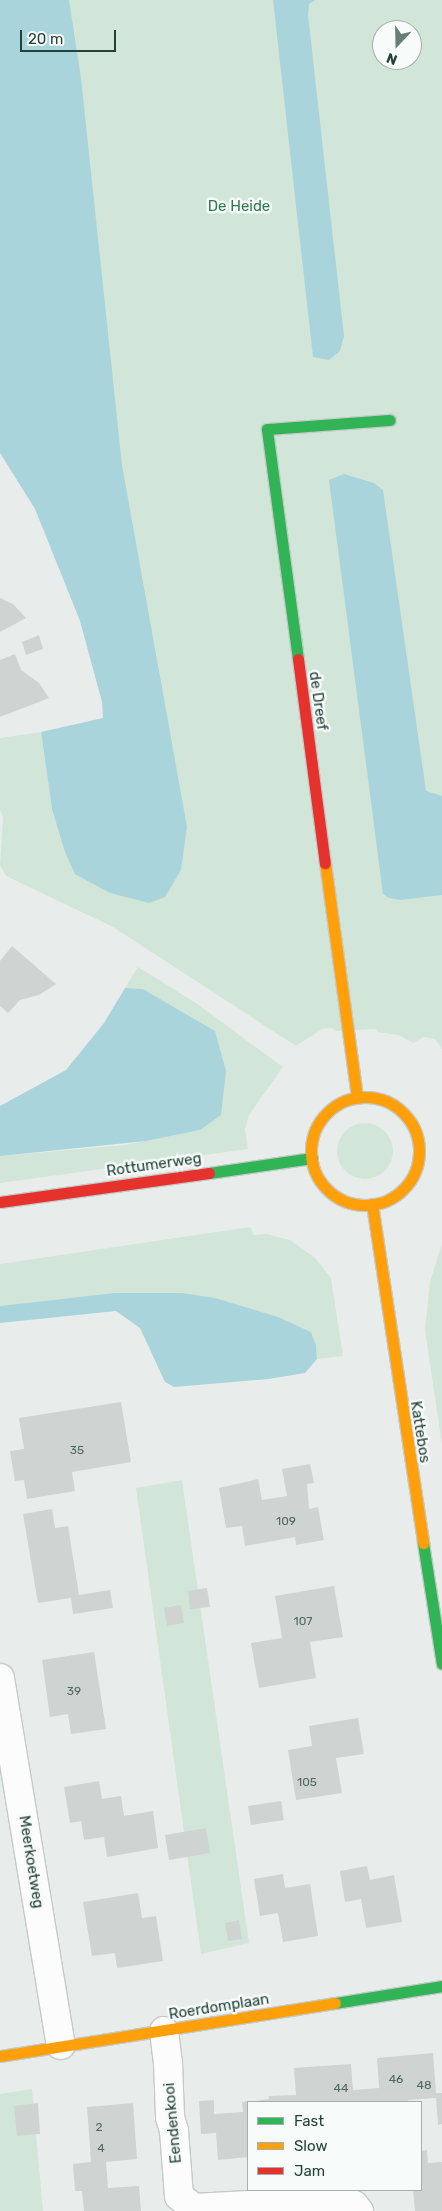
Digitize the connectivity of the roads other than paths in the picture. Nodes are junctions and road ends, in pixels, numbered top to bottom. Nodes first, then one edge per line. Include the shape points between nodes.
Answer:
1 (390, 420) dead end
2 (357, 1098) junction
3 (432, 1142) dead end
4 (418, 1143) junction
5 (312, 1158) junction
6 (0, 1202) edge
7 (372, 1204) junction
8 (442, 1664) edge
9 (0, 1678) edge
10 (442, 1986) edge
11 (164, 2031) junction
12 (61, 2045) junction
13 (0, 2056) edge
14 (194, 2210) edge
15 (359, 2211) edge

1 - 2 street, de Dreef via 268,429
2 - 4 street via 376,1099 393,1105 412,1126
2 - 5 street via 340,1104 325,1115 312,1139
3 - 4 street
4 - 7 street via 416,1169 408,1183 396,1195
5 - 6 street, Rottumerweg
5 - 7 street via 316,1174 332,1193 355,1204
7 - 8 street, Kattebos
9 - 12 street, Meerkoetweg
10 - 11 street, Roerdomplaan
11 - 12 street, Roerdomplaan
11 - 14 street, Eendenkooi via 179,2196
12 - 13 street, Roerdomplaan
14 - 15 street, Eendenkooi via 340,2200 354,2205

